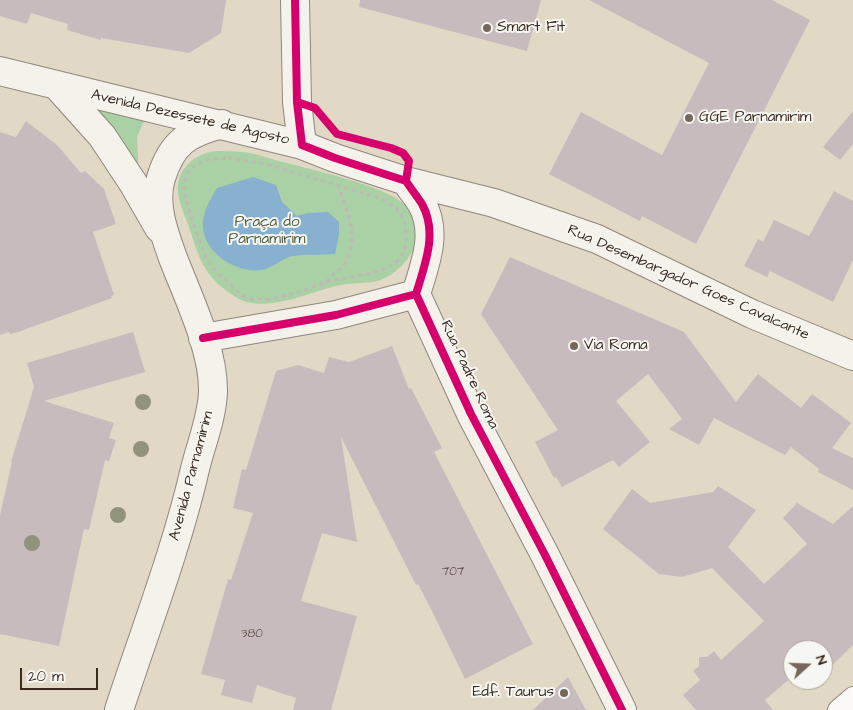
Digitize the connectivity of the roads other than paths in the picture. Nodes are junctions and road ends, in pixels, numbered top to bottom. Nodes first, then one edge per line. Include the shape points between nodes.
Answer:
1 (294, 0) edge
2 (0, 71) edge
3 (58, 87) junction
4 (222, 124) junction
5 (302, 144) junction
6 (406, 181) junction
7 (167, 241) junction
8 (416, 294) junction
9 (203, 338) junction
10 (853, 356) edge
11 (853, 697) edge
12 (119, 710) edge
13 (622, 710) edge
14 (838, 710) edge

1 - 5 main road via 297,102
2 - 3 main road, Avenida Dezessete de Agosto
3 - 4 main road, Avenida Dezessete de Agosto
3 - 7 main road, Avenida Dezessete de Agosto via 102,136
4 - 5 main road, Avenida Dezessete de Agosto
4 - 7 main road via 199,130 181,141 169,158 161,179 159,210
5 - 6 main road, Avenida Dezessete de Agosto
6 - 8 main road via 422,204 428,222 430,246
6 - 10 main road, Rua Desembargador Goes Cavalcante via 494,203 597,240 752,314
7 - 9 main road, Avenida Parnamirim
8 - 9 main road via 336,316
8 - 13 main road, Rua Padre Roma via 471,414
9 - 12 main road, Avenida Parnamirim via 213,392 208,423 191,493
11 - 14 street

